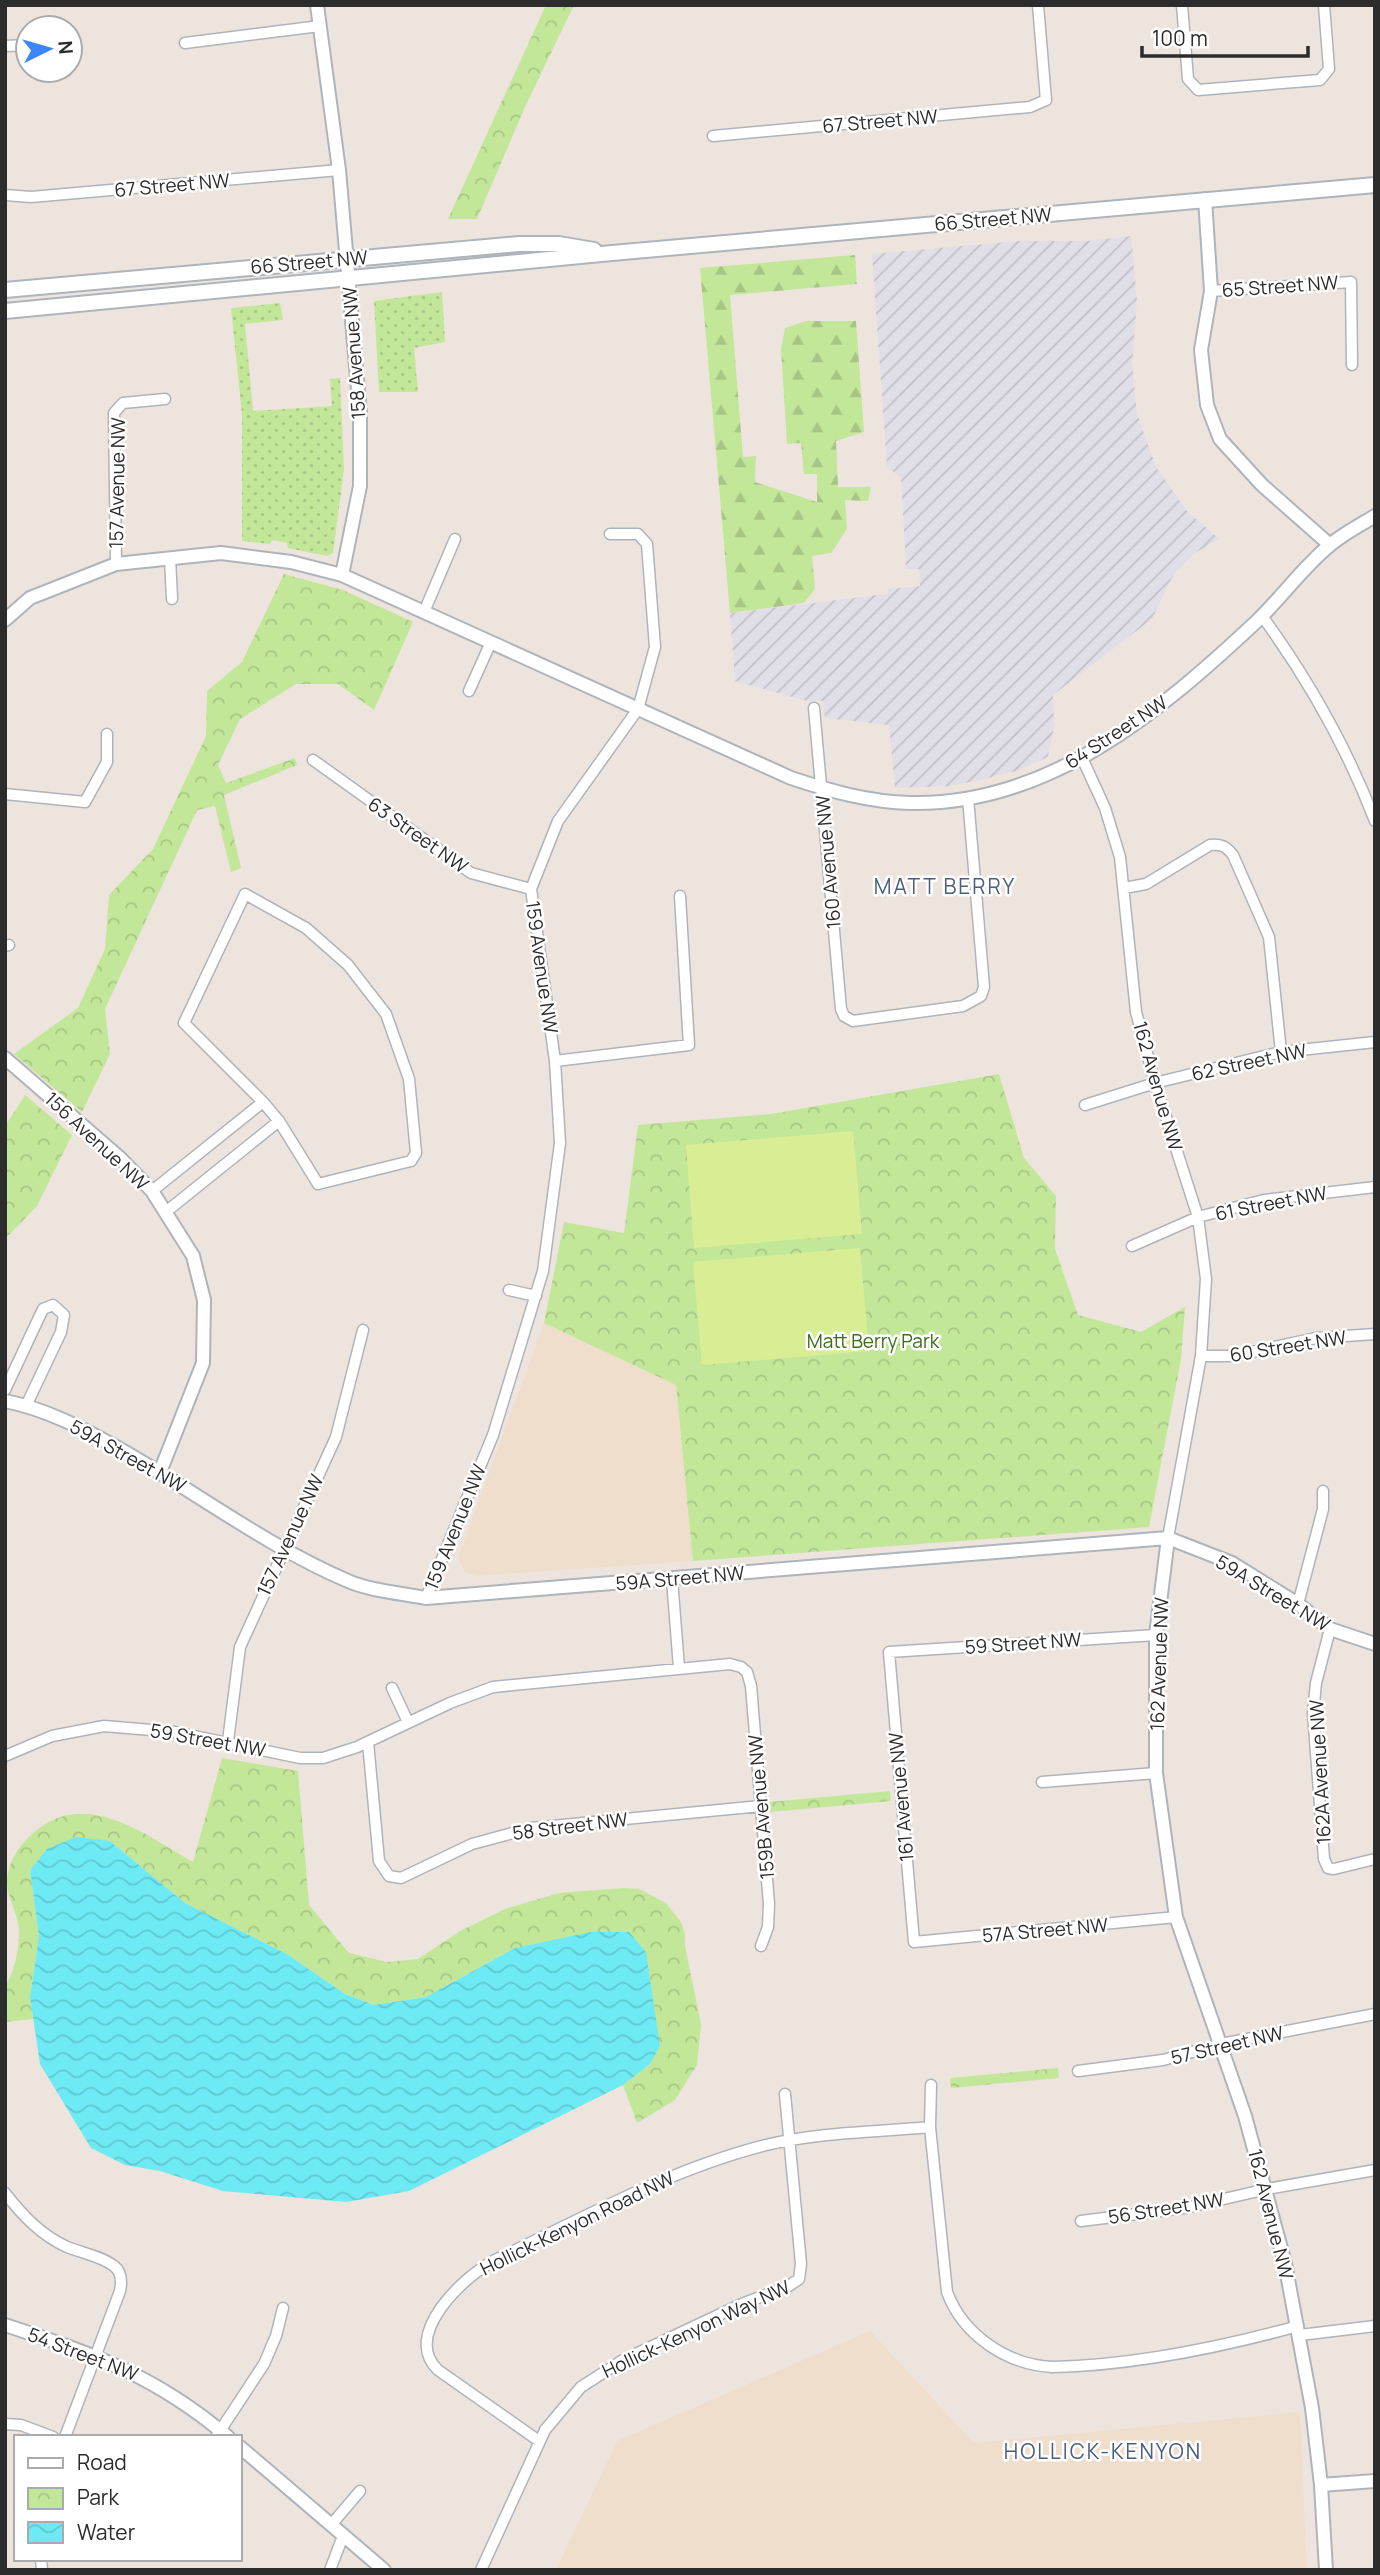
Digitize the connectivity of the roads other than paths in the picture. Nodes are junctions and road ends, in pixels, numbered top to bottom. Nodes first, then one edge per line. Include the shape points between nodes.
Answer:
1 (317, 5) edge
2 (1038, 5) edge
3 (1182, 5) edge
4 (1324, 5) edge
5 (320, 26) junction
6 (185, 43) dead end
7 (713, 136) dead end
8 (339, 170) junction
9 (1375, 185) edge
10 (5, 195) edge
11 (1205, 199) junction
12 (612, 253) junction
13 (347, 259) junction
14 (349, 279) junction
15 (5, 290) edge
16 (1211, 291) junction
17 (5, 311) edge
18 (1352, 365) dead end
19 (165, 399) dead end
20 (1375, 516) edge
21 (610, 534) dead end
22 (455, 540) dead end
23 (1330, 545) junction
24 (170, 558) junction
25 (116, 564) junction
26 (342, 575) junction
27 (172, 599) dead end
28 (424, 612) junction
29 (1262, 616) junction
30 (5, 620) edge
31 (491, 642) junction
32 (469, 691) dead end
33 (814, 708) dead end
34 (638, 709) junction
35 (107, 734) dead end
36 (1082, 758) junction
37 (313, 760) dead end
38 (821, 788) junction
39 (5, 794) edge
40 (968, 798) junction
41 (1371, 802) edge
42 (1375, 821) edge
43 (1124, 888) junction
44 (531, 889) junction
45 (680, 896) dead end
46 (1375, 1042) edge
47 (1281, 1052) junction
48 (5, 1058) edge
49 (555, 1061) junction
50 (1154, 1083) junction
51 (263, 1102) junction
52 (1085, 1105) dead end
53 (279, 1121) junction
54 (1375, 1187) edge
55 (152, 1191) junction
56 (167, 1210) junction
57 (1198, 1217) junction
58 (1132, 1246) dead end
59 (509, 1290) dead end
60 (536, 1296) junction
61 (363, 1330) dead end
62 (1375, 1334) edge
63 (1201, 1356) junction
64 (5, 1390) edge
65 (5, 1401) edge
66 (26, 1406) junction
67 (160, 1472) junction
68 (1323, 1491) dead end
69 (1168, 1538) junction
70 (284, 1550) junction
71 (672, 1579) junction
72 (426, 1598) junction
73 (1298, 1604) junction
74 (1330, 1629) junction
75 (1156, 1635) junction
76 (1375, 1644) edge
77 (889, 1652) joint
78 (679, 1668) junction
79 (744, 1668) joint
80 (392, 1688) dead end
81 (408, 1722) junction
82 (228, 1741) junction
83 (368, 1742) junction
84 (5, 1756) edge
85 (1156, 1773) junction
86 (1042, 1782) dead end
87 (761, 1807) junction
88 (1375, 1859) edge
89 (1176, 1917) junction
90 (914, 1942) joint
91 (761, 1946) dead end
92 (1375, 2014) edge
93 (1221, 2044) junction
94 (1078, 2071) dead end
95 (931, 2085) dead end
96 (785, 2094) dead end
97 (930, 2127) junction
98 (790, 2140) junction
99 (1375, 2170) edge
100 (1266, 2189) junction
101 (5, 2193) edge
102 (1081, 2221) dead end
103 (283, 2308) dead end
104 (5, 2325) edge
105 (1375, 2326) edge
106 (1299, 2331) junction
107 (96, 2355) junction
108 (5, 2424) edge
109 (48, 2435) edge
110 (66, 2435) edge
111 (221, 2435) edge
112 (539, 2441) junction
113 (242, 2449) edge
114 (1375, 2481) edge
115 (1321, 2485) junction
116 (360, 2491) dead end
117 (331, 2525) junction
118 (343, 2536) junction
119 (330, 2570) edge
120 (384, 2570) edge
121 (481, 2570) edge
122 (1326, 2570) edge

1 - 5 street, 158 Avenue NW
2 - 7 street, 67 Street NW via 1046,100 1030,107
3 - 4 street via 1188,79 1198,90 1320,80 1329,69
5 - 6 street
5 - 8 street, 158 Avenue NW
8 - 10 street, 67 Street NW via 31,197
8 - 13 street, 158 Avenue NW
9 - 11 main road, 66 Street NW
11 - 12 main road, 66 Street NW
11 - 16 street
12 - 13 main road, 66 Street NW via 559,244 519,244
12 - 14 main road, 66 Street NW
13 - 14 street, 158 Avenue NW
13 - 15 main road, 66 Street NW
14 - 17 main road, 66 Street NW
14 - 26 street, 158 Avenue NW via 360,413 360,486
16 - 18 street, 65 Street NW via 1351,282
16 - 23 street via 1202,350 1207,405 1220,439 1262,485
19 - 25 street, 157 Avenue NW via 123,403 114,413
20 - 23 street, 64 Street NW
21 - 34 street, 159 Avenue NW via 638,534 648,544 655,647
22 - 28 street
23 - 29 street, 64 Street NW
24 - 25 street, 64 Street NW
24 - 26 street, 64 Street NW via 221,553 291,562
24 - 27 street
25 - 30 street, 64 Street NW via 30,598
26 - 28 street, 64 Street NW
28 - 31 street, 64 Street NW
29 - 36 street, 64 Street NW via 1188,683
29 - 41 street via 1315,696
31 - 32 street
31 - 34 street, 64 Street NW
33 - 38 street, 160 Avenue NW
34 - 38 street, 64 Street NW
34 - 44 street, 159 Avenue NW via 558,821
35 - 39 street via 107,762 85,802
36 - 40 street, 64 Street NW via 1017,787
36 - 43 street, 162 Avenue NW via 1114,834
37 - 44 street, 63 Street NW via 471,873
38 - 40 street, 64 Street NW via 911,803
38 - 40 street, 160 Avenue NW via 841,1009 853,1021 963,1006 981,996 984,987
41 - 42 street
43 - 47 street via 1146,884 1202,849 1220,844 1228,848 1269,937
43 - 50 street, 162 Avenue NW via 1136,1012
44 - 49 street, 159 Avenue NW
45 - 49 street via 688,1045
46 - 47 street, 62 Street NW
47 - 50 street, 62 Street NW
48 - 55 street, 156 Avenue NW
49 - 60 street, 159 Avenue NW via 560,1143
50 - 52 street, 62 Street NW
50 - 57 street, 162 Avenue NW
51 - 53 street
51 - 53 street via 184,1023 245,894 314,936 348,965 386,1014 409,1079 416,1153 411,1161 318,1184
51 - 55 street
53 - 56 street
54 - 57 street, 61 Street NW via 1264,1200
55 - 56 street, 156 Avenue NW
56 - 67 street, 156 Avenue NW via 193,1256 204,1300 203,1363
57 - 58 street, 61 Street NW
57 - 63 street, 162 Avenue NW via 1206,1279
59 - 60 street
60 - 72 street, 159 Avenue NW via 492,1435
61 - 70 street, 157 Avenue NW via 336,1437
62 - 63 street, 60 Street NW via 1315,1338 1233,1356
63 - 69 street, 162 Avenue NW
64 - 66 street via 43,1309 53,1305 64,1315 61,1332
65 - 66 street, 59A Street NW
66 - 67 street, 59A Street NW via 81,1428
67 - 70 street, 59A Street NW
68 - 73 street via 1323,1509
69 - 71 street, 59A Street NW
69 - 73 street, 59A Street NW via 1231,1563
69 - 75 street, 162 Avenue NW
70 - 72 street, 59A Street NW via 350,1583
70 - 82 street, 157 Avenue NW via 240,1647
71 - 72 street, 59A Street NW
71 - 78 street
73 - 74 street, 59A Street NW
74 - 76 street, 59A Street NW
74 - 88 street, 162A Avenue NW via 1313,1713 1324,1859 1328,1868 1334,1869
75 - 77 street, 59 Street NW
75 - 85 street, 162 Avenue NW
77 - 90 street, 161 Avenue NW
78 - 79 street, 59 Street NW via 730,1664
78 - 81 street, 59 Street NW via 493,1687
79 - 87 street, 159B Avenue NW via 751,1686
80 - 81 street
81 - 83 street, 59 Street NW
82 - 83 street, 59 Street NW via 313,1759
82 - 84 street, 59 Street NW via 104,1726 52,1736
83 - 87 street, 58 Street NW via 379,1861 389,1876 397,1878 471,1844 531,1828
85 - 86 street
85 - 89 street, 162 Avenue NW
87 - 91 street, 159B Avenue NW via 769,1904
89 - 90 street, 57A Street NW
89 - 93 street, 162 Avenue NW
92 - 93 street, 57 Street NW
93 - 94 street, 57 Street NW via 1145,2063
93 - 100 street, 162 Avenue NW
95 - 97 street
96 - 98 street
97 - 98 street, Hollick-Kenyon Road NW
97 - 106 street via 947,2292 957,2312 995,2350 1039,2366 1077,2365 1182,2354
98 - 112 street, Hollick-Kenyon Way NW via 802,2264 799,2279 607,2368 581,2387
98 - 112 street, Hollick-Kenyon Road NW via 723,2157 668,2178 483,2266 456,2288 429,2333 429,2360
99 - 100 street, 56 Street NW
100 - 102 street, 56 Street NW via 1185,2208
100 - 106 street, 162 Avenue NW
101 - 107 street via 40,2231 113,2265 121,2275 120,2291
103 - 111 street via 264,2364
104 - 107 street, 54 Street NW
105 - 106 street
106 - 115 street, 162 Avenue NW
107 - 110 street
107 - 111 street, 54 Street NW via 160,2387
108 - 109 street
112 - 121 street, Hollick-Kenyon Way NW
113 - 117 street
114 - 115 street
115 - 122 street, 162 Avenue NW
116 - 117 street
117 - 118 street
118 - 119 street
118 - 120 street

